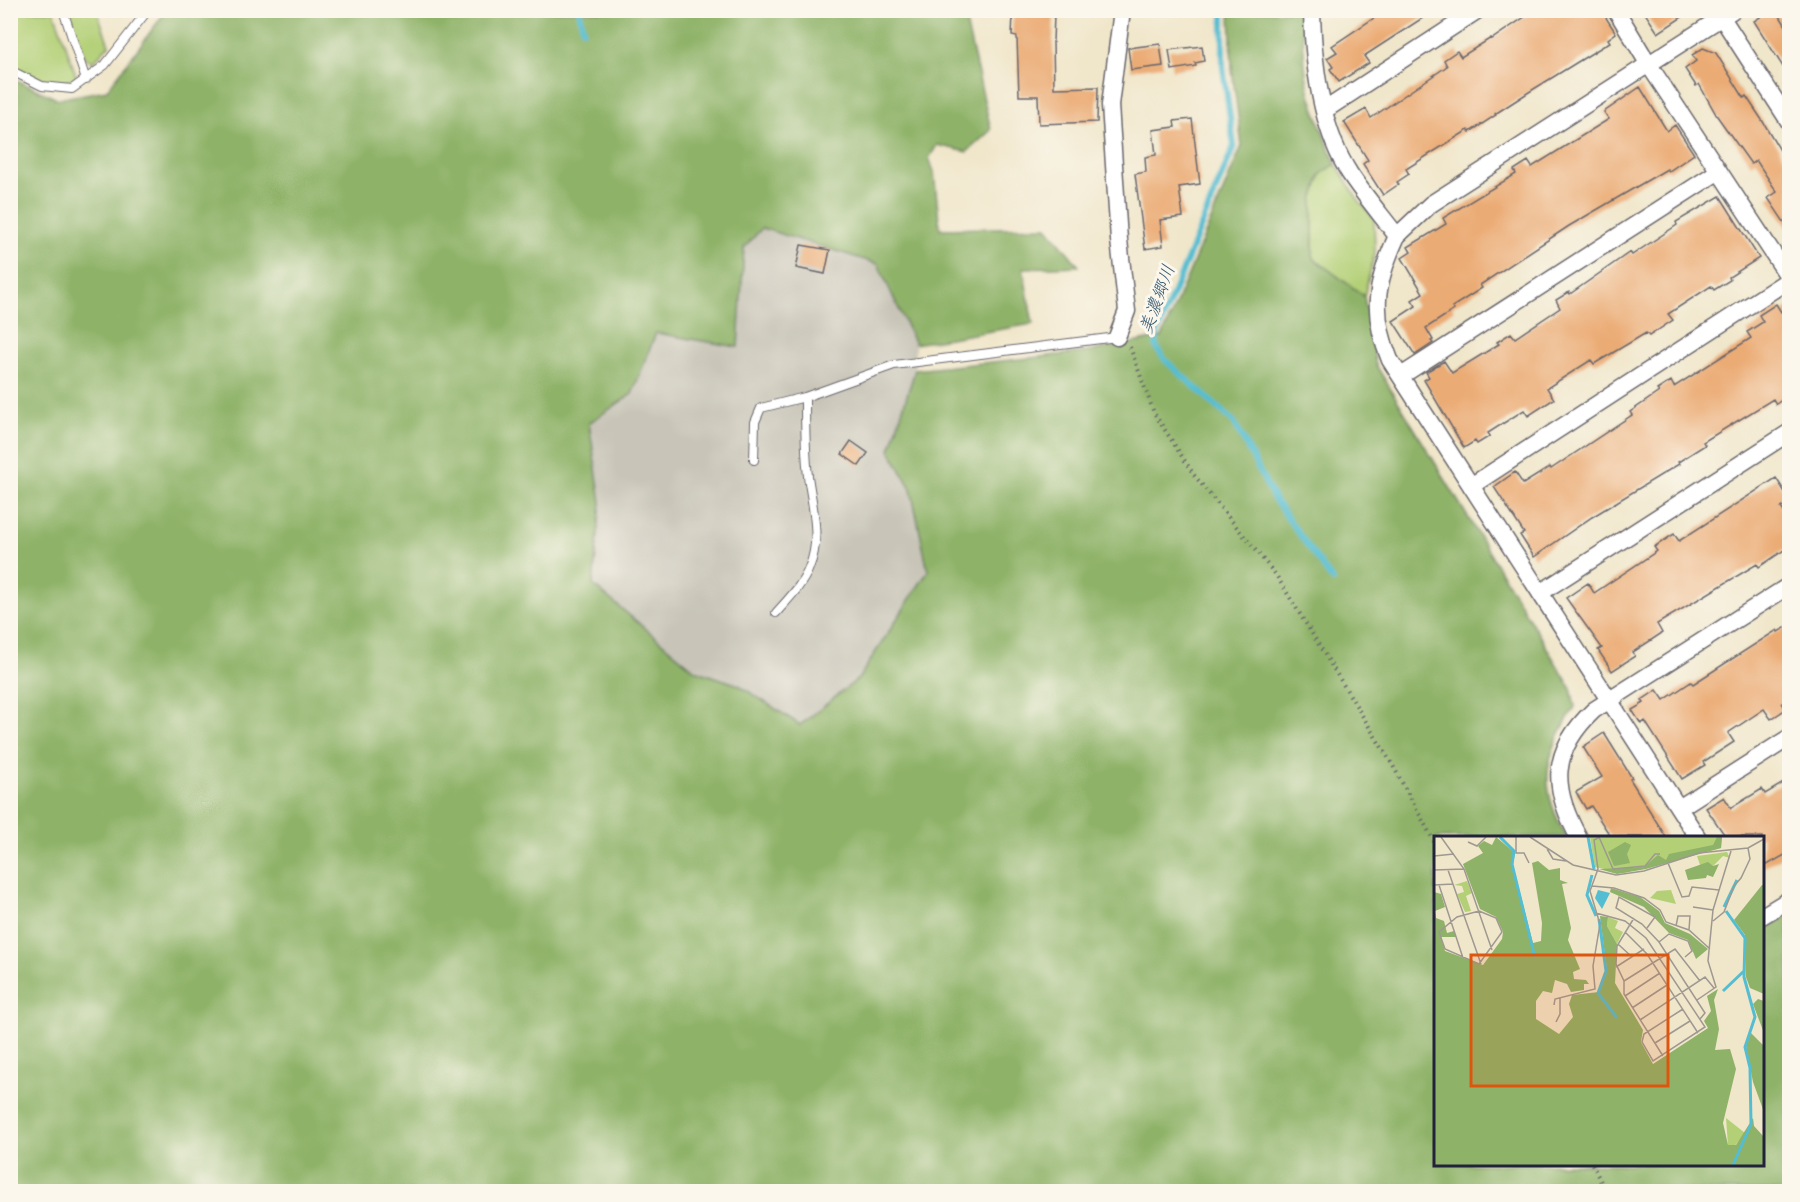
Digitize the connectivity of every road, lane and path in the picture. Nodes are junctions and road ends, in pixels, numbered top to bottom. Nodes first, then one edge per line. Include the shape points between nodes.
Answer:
1 (63, 10) edge
2 (148, 10) edge
3 (1122, 10) edge
4 (1312, 10) edge
5 (1616, 10) edge
6 (1467, 13) edge
7 (1724, 13) edge
8 (1649, 65) junction
9 (10, 70) edge
10 (86, 80) junction
11 (1325, 110) junction
12 (1790, 123) edge
13 (1719, 171) junction
14 (1397, 236) junction
15 (1790, 279) edge
16 (1117, 337) junction
17 (1401, 376) junction
18 (806, 397) junction
19 (1790, 432) edge
20 (754, 460) dead end
21 (1471, 486) junction
22 (1790, 585) edge
23 (1540, 593) junction
24 (776, 613) dead end
25 (1610, 700) junction
26 (1790, 737) edge
27 (1679, 808) junction
28 (1578, 836) edge
29 (1697, 836) edge
30 (1434, 841) edge
31 (1790, 899) edge
32 (1764, 915) edge
33 (1593, 1166) edge
34 (1606, 1191) edge

1 - 10 lane
2 - 10 lane via 105,65
3 - 16 street via 1110,105 1127,311
4 - 11 street via 1313,53
5 - 8 street
6 - 11 street
7 - 8 street
7 - 12 street
8 - 13 street
8 - 14 street via 1431,204
9 - 10 lane via 42,86 72,89
11 - 14 street via 1330,132 1349,172
13 - 15 street
13 - 17 street
14 - 17 street via 1377,292 1380,336
15 - 21 street
16 - 18 lane via 894,365
16 - 30 path via 1130,346 1154,413 1194,475 1276,575 1392,764
17 - 21 street
18 - 20 lane via 761,408 755,422
18 - 24 lane via 808,476 816,518 814,545 810,567
19 - 23 street
21 - 23 street
22 - 25 street
23 - 25 street
25 - 27 street
25 - 28 street via 1578,725 1559,772 1560,796
26 - 27 street
27 - 29 street
31 - 32 street
33 - 34 path

